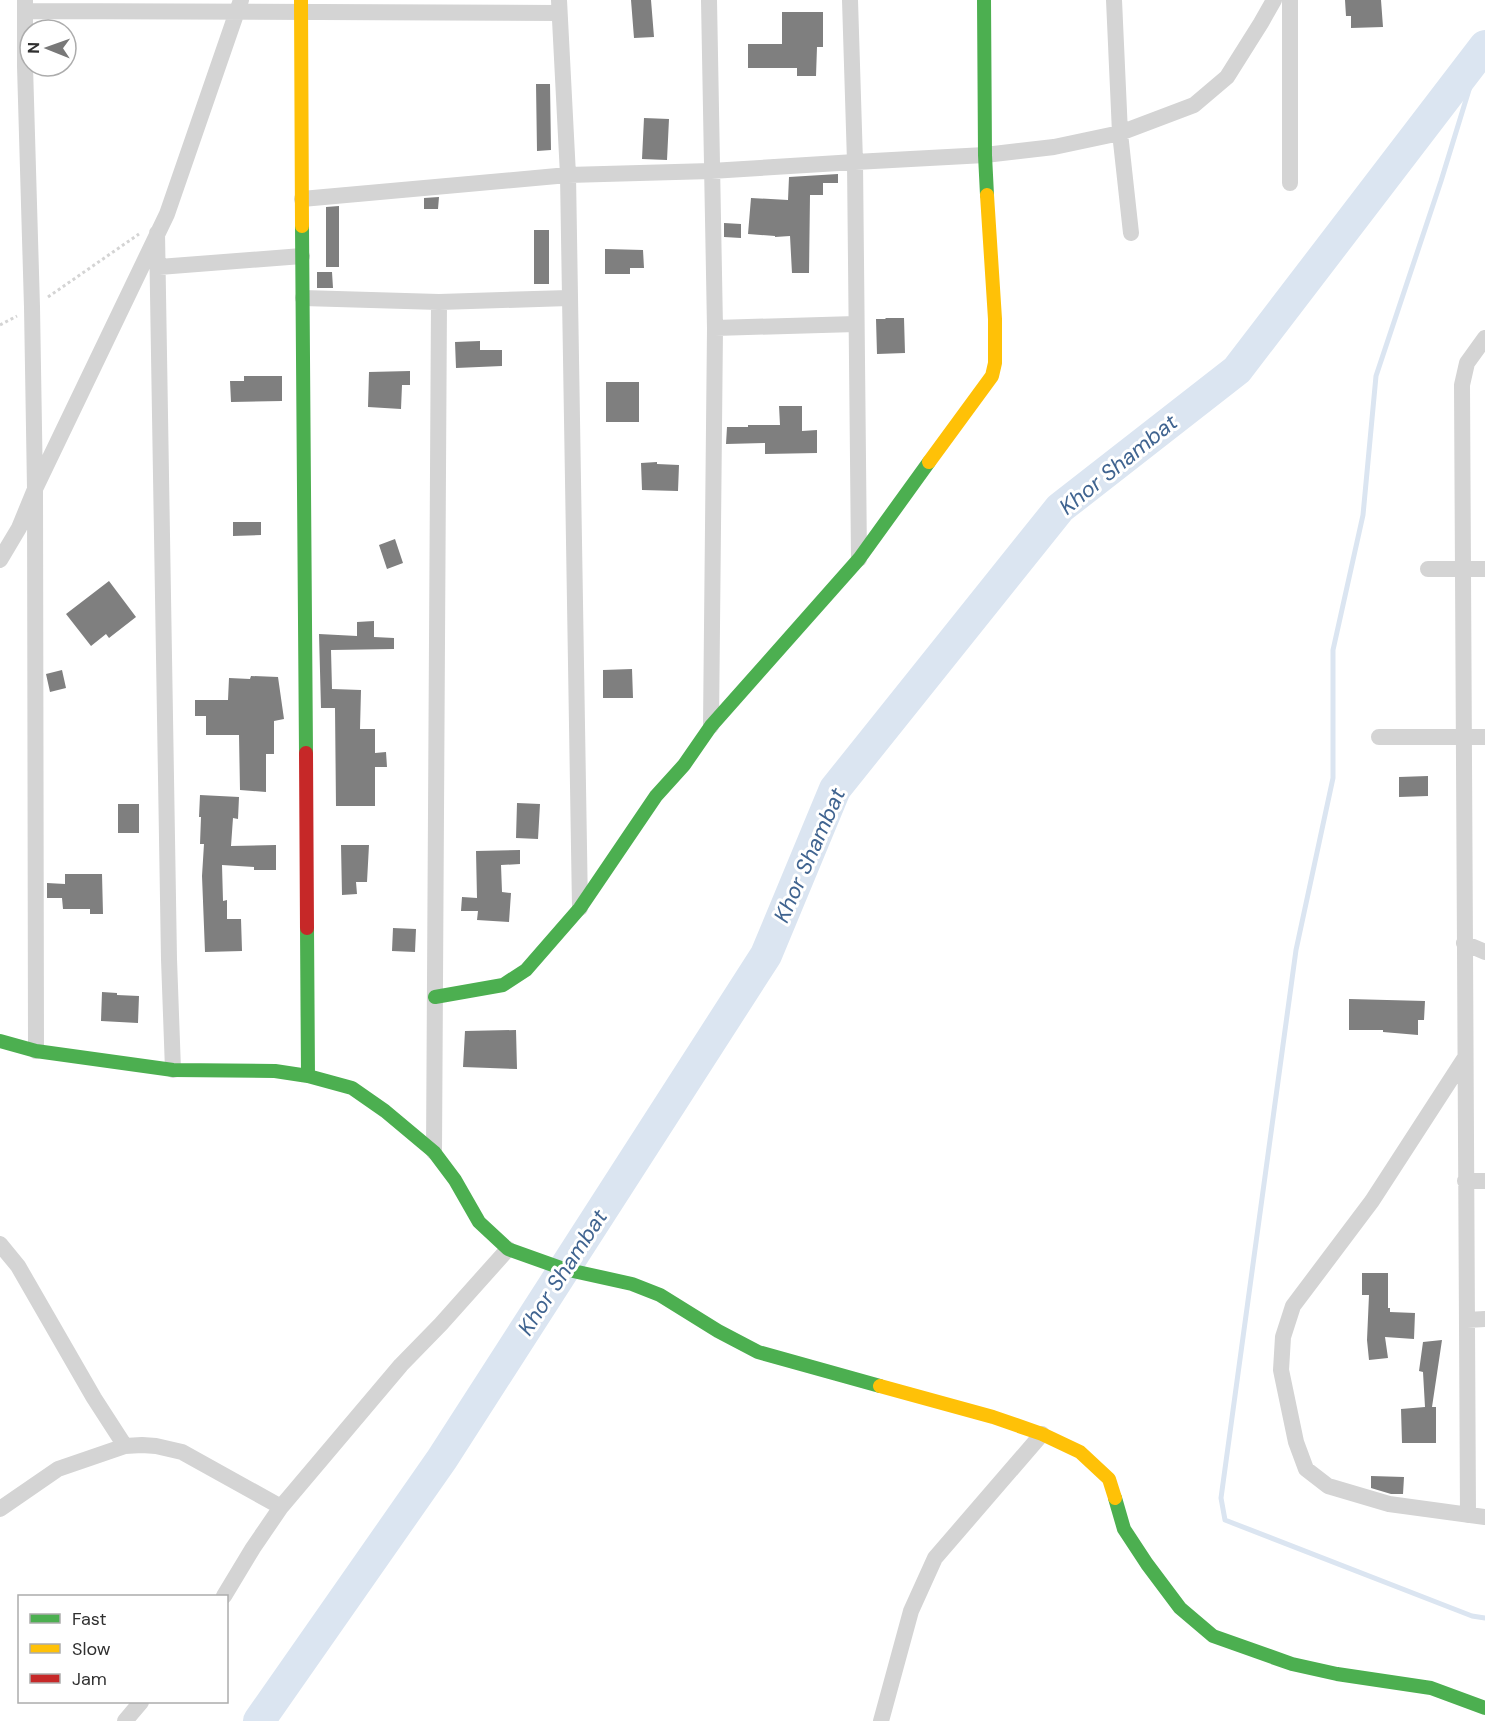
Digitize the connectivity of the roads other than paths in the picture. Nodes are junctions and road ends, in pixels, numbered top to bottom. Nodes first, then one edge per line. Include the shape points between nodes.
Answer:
1 (710, 0) edge
2 (850, 0) edge
3 (984, 0) edge
4 (1114, 0) edge
5 (1274, 0) edge
6 (1290, 0) edge
7 (25, 5) edge
8 (240, 6) edge
9 (301, 6) edge
10 (559, 7) edge
11 (1120, 133) junction
12 (985, 155) junction
13 (855, 162) junction
14 (711, 171) junction
15 (568, 175) junction
16 (1290, 183) dead end
17 (302, 199) junction
18 (157, 233) junction
19 (1131, 233) dead end
20 (302, 256) junction
21 (159, 267) junction
22 (303, 298) junction
23 (569, 298) junction
24 (439, 302) junction
25 (856, 324) junction
26 (715, 328) junction
27 (1485, 338) edge
28 (35, 489) junction
29 (0, 560) edge
30 (859, 560) junction
31 (1428, 569) dead end
32 (1463, 569) junction
33 (1485, 569) edge
34 (711, 726) junction
35 (1379, 737) dead end
36 (1464, 737) junction
37 (1485, 737) edge
38 (580, 908) junction
39 (1464, 943) junction
40 (1485, 952) edge
41 (435, 997) junction
42 (0, 1041) edge
43 (36, 1051) junction
44 (1464, 1059) junction
45 (173, 1070) junction
46 (308, 1076) junction
47 (434, 1152) junction
48 (1465, 1181) junction
49 (1485, 1181) edge
50 (0, 1244) edge
51 (508, 1249) junction
52 (1485, 1319) edge
53 (1467, 1320) junction
54 (1042, 1434) junction
55 (125, 1446) junction
56 (281, 1507) junction
57 (0, 1509) edge
58 (1467, 1515) junction
59 (1485, 1517) edge
60 (225, 1595) edge
61 (139, 1703) edge
62 (1485, 1708) edge
63 (125, 1721) edge
64 (881, 1721) edge

1 - 14 street
2 - 13 street
3 - 12 street
4 - 11 street
5 - 11 street via 1227,76 1194,105
6 - 16 street
7 - 8 street
7 - 28 street
8 - 9 street
8 - 18 street
9 - 10 street
9 - 17 street
10 - 15 street
11 - 12 street via 1054,147
11 - 19 street
12 - 13 street
12 - 30 street via 994,319 992,376
13 - 14 street
13 - 25 street
14 - 15 street
14 - 26 street
15 - 17 street
15 - 23 street
17 - 20 street
18 - 21 street
18 - 28 street
20 - 21 street
20 - 22 street
21 - 45 street
22 - 24 street
22 - 46 street
23 - 24 street
23 - 38 street
24 - 41 street
25 - 26 street
25 - 30 street
26 - 34 street
27 - 32 street via 1467,363 1462,385
28 - 29 street
28 - 43 street
30 - 34 street
31 - 32 street
32 - 33 street
32 - 36 street
34 - 38 street via 656,796
35 - 36 street
36 - 37 street
36 - 39 street
38 - 41 street via 526,970 503,985
39 - 40 street
39 - 44 street
41 - 47 street
42 - 43 street
43 - 45 street
44 - 48 street
44 - 58 street via 1372,1201 1293,1306 1283,1337 1281,1370 1296,1442 1306,1469 1328,1486 1389,1504
45 - 46 street via 275,1071
46 - 47 street via 352,1088
47 - 51 street via 479,1222
48 - 49 street
48 - 53 street
50 - 55 street via 18,1266
51 - 54 street via 660,1295 758,1352
51 - 56 street via 401,1365
52 - 53 street
53 - 58 street
54 - 62 street via 1080,1452 1109,1479 1124,1529 1147,1564 1180,1608 1213,1636 1292,1664 1431,1688
54 - 64 street via 936,1558 911,1611
55 - 56 street via 156,1446 182,1452
55 - 57 street via 58,1469
56 - 60 street
58 - 59 street
61 - 63 street

